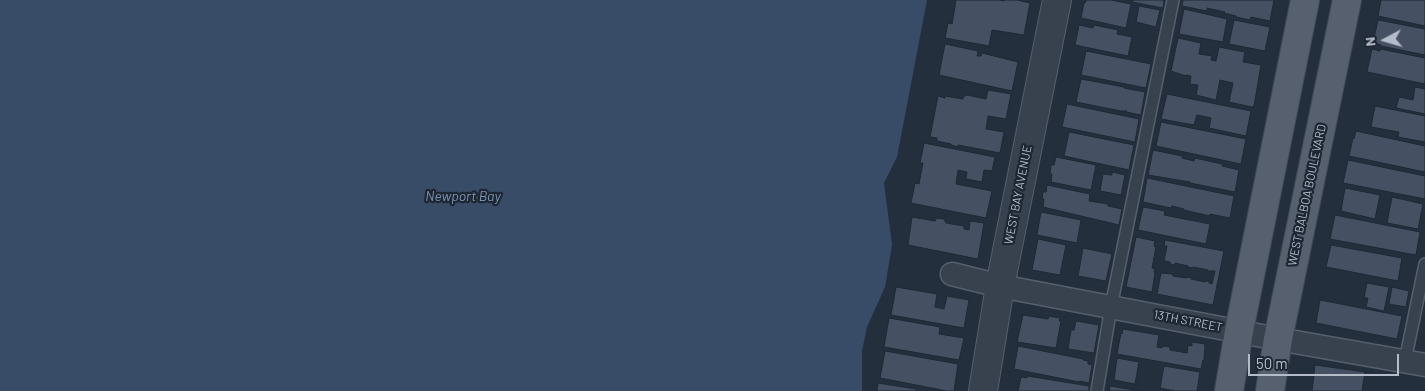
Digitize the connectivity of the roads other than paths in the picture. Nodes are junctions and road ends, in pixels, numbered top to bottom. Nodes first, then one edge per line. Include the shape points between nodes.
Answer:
1 (1058, 0) edge
2 (1173, 0) edge
3 (1305, 0) edge
4 (1347, 0) edge
5 (1425, 264) edge
6 (952, 274) dead end
7 (1000, 286) junction
8 (1111, 307) junction
9 (1239, 331) junction
10 (1278, 339) junction
11 (1415, 363) edge
12 (983, 391) edge
13 (1097, 391) edge
14 (1229, 391) edge
15 (1270, 391) edge

1 - 7 street, WEST BAY AVENUE
2 - 8 lane
3 - 9 main road
4 - 10 main road, WEST BALBOA BOULEVARD
5 - 11 lane
6 - 7 street, 13TH STREET
7 - 8 street, 13TH STREET
7 - 12 street, WEST BAY AVENUE
8 - 9 street, 13TH STREET
8 - 13 lane
9 - 10 street, 13TH STREET
9 - 14 main road
10 - 11 street, 13TH STREET
10 - 15 main road, WEST BALBOA BOULEVARD

